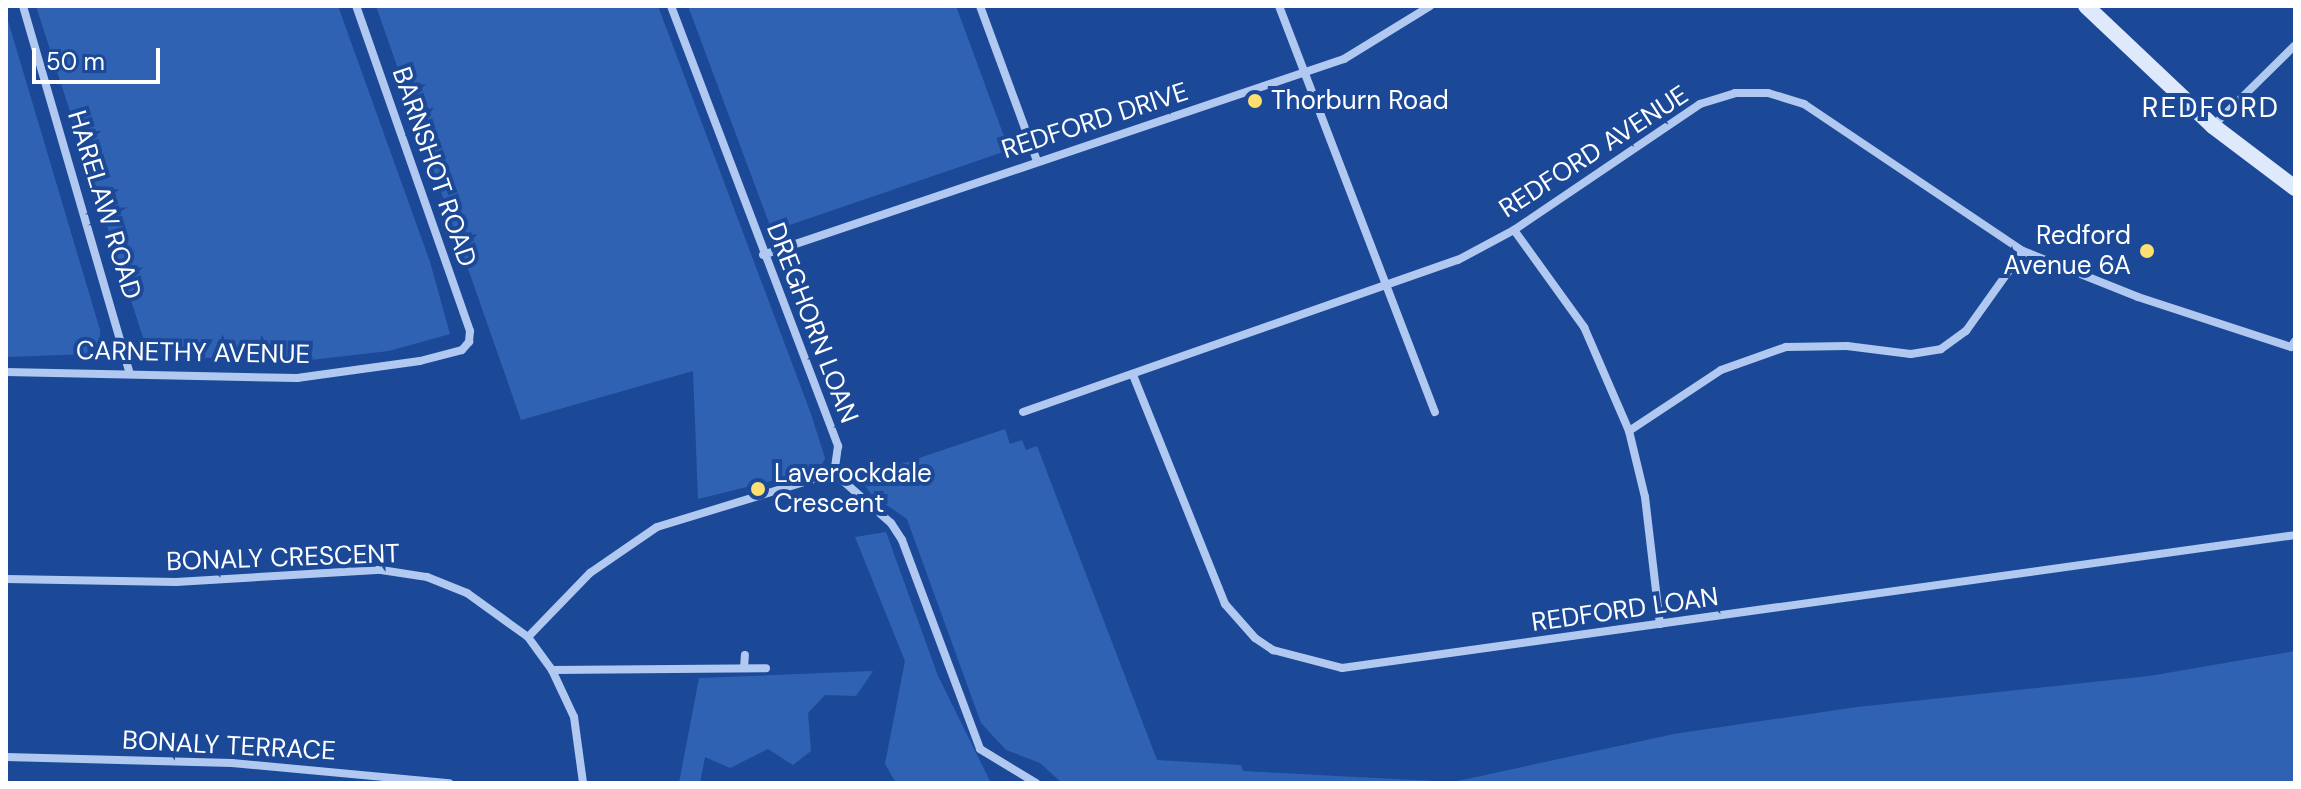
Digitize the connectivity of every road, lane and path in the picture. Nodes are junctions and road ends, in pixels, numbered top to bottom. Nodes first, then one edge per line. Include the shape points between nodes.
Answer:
1 (23, 6) edge
2 (356, 6) edge
3 (671, 6) edge
4 (980, 6) edge
5 (1279, 6) edge
6 (1430, 6) edge
7 (2086, 6) edge
8 (2295, 45) edge
9 (1304, 74) junction
10 (2213, 126) junction
11 (1037, 161) junction
12 (2295, 188) edge
13 (1514, 230) junction
14 (2023, 251) junction
15 (763, 255) junction
16 (1387, 287) junction
17 (469, 342) joint
18 (2294, 346) edge
19 (129, 371) junction
20 (6, 372) edge
21 (1133, 375) junction
22 (1023, 412) dead end
23 (1435, 412) dead end
24 (1629, 431) junction
25 (834, 473) junction
26 (2295, 535) edge
27 (6, 579) edge
28 (1660, 624) junction
29 (528, 637) junction
30 (745, 655) dead end
31 (744, 668) junction
32 (766, 668) dead end
33 (552, 670) junction
34 (6, 757) edge
35 (449, 783) edge
36 (583, 783) edge
37 (1036, 783) edge

1 - 19 street, HARELAW ROAD
2 - 17 street, BARNSHOT ROAD via 470,331
3 - 15 street, DREGHORN LOAN
4 - 11 street
5 - 9 street
6 - 9 street, REDFORD DRIVE via 1344,59
7 - 10 main road
8 - 10 street
9 - 11 street, REDFORD DRIVE
9 - 16 street
10 - 12 main road
11 - 15 street, REDFORD DRIVE
13 - 14 street, REDFORD AVENUE via 1700,104 1735,93 1768,93 1804,104
13 - 16 street, REDFORD AVENUE
13 - 24 street via 1584,327
14 - 18 street, REDFORD AVENUE via 2138,297
14 - 24 street via 1966,331 1941,349 1911,354 1847,346 1786,347 1721,370
15 - 25 street, DREGHORN LOAN via 838,446
16 - 21 street, REDFORD AVENUE
16 - 23 street
17 - 19 street, CARNETHY AVENUE via 462,350 420,361 297,378
19 - 20 street, CARNETHY AVENUE
21 - 22 street, REDFORD AVENUE
21 - 28 street, REDFORD LOAN via 1214,584 1239,622 1273,650 1320,665 1367,668
24 - 28 street via 1645,497
25 - 29 street via 657,527 590,573
25 - 37 street via 891,523 902,540 980,749
26 - 28 street, REDFORD LOAN
27 - 29 street, BONALY CRESCENT via 176,582 381,570 427,577 467,593
29 - 33 street, BONALY CRESCENT
30 - 31 street
31 - 32 street
31 - 33 street
33 - 36 street, BONALY CRESCENT via 574,717
34 - 35 street, BONALY TERRACE via 232,763

